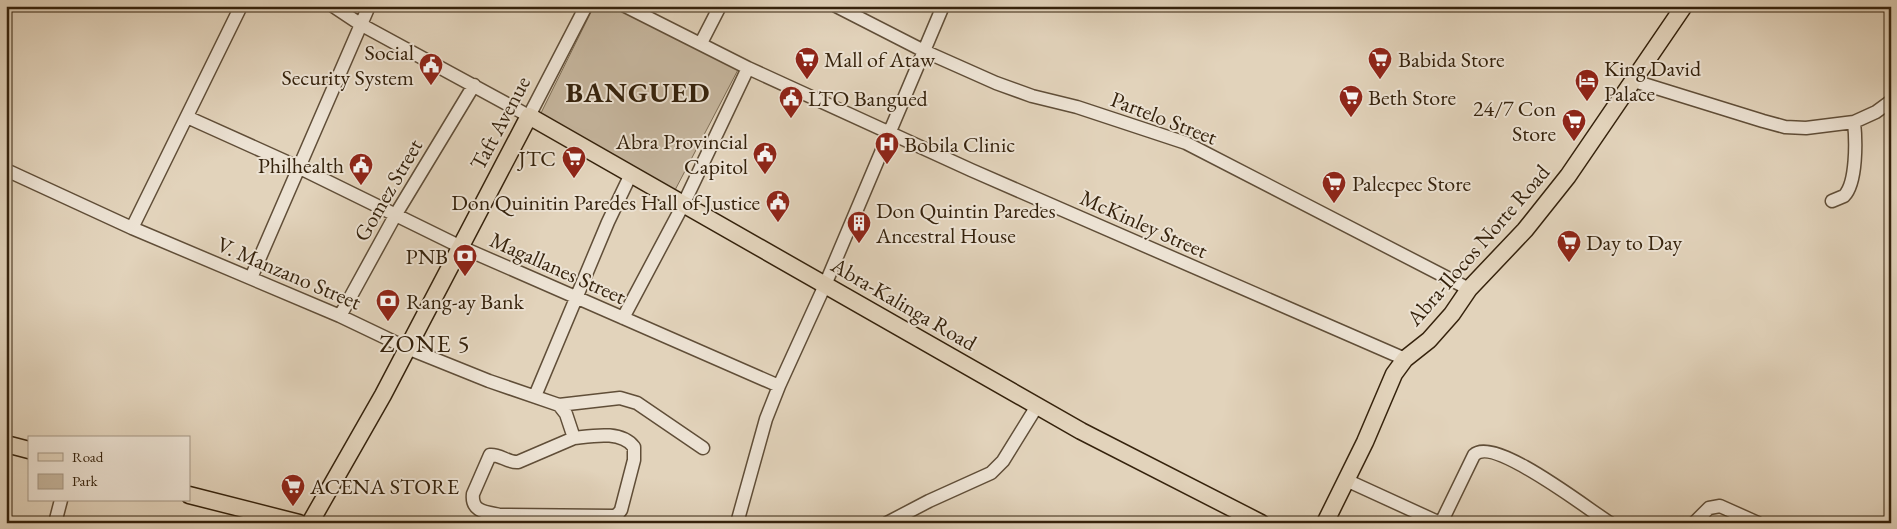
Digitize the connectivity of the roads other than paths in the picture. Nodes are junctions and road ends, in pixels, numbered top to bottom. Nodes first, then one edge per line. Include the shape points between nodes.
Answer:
1 (241, 6) edge
2 (333, 6) edge
3 (369, 6) edge
4 (586, 6) edge
5 (625, 6) edge
6 (720, 6) edge
7 (836, 6) edge
8 (943, 6) edge
9 (1684, 6) edge
10 (360, 24) junction
11 (701, 43) junction
12 (924, 51) junction
13 (748, 68) junction
14 (1634, 81) junction
15 (474, 85) junction
16 (1891, 101) edge
17 (529, 116) junction
18 (187, 117) junction
19 (1854, 122) junction
20 (890, 132) junction
21 (298, 167) junction
22 (6, 170) edge
23 (631, 174) junction
24 (1832, 200) dead end
25 (683, 205) junction
26 (396, 214) junction
27 (132, 228) junction
28 (461, 247) junction
29 (251, 278) junction
30 (825, 285) junction
31 (1469, 289) junction
32 (577, 298) junction
33 (340, 316) junction
34 (623, 318) junction
35 (407, 348) junction
36 (1404, 359) junction
37 (779, 386) junction
38 (535, 396) junction
39 (559, 405) junction
40 (1037, 406) junction
41 (574, 438) junction
42 (6, 444) edge
43 (703, 448) dead end
44 (28, 450) edge
45 (1346, 480) junction
46 (190, 494) edge
47 (60, 502) edge
48 (55, 523) edge
49 (299, 523) edge
50 (310, 523) edge
51 (737, 523) edge
52 (887, 523) edge
53 (1260, 523) edge
54 (1325, 523) edge
55 (1441, 523) edge
56 (1610, 523) edge
57 (1694, 523) edge
58 (1758, 523) edge

1 - 18 street
2 - 10 street
3 - 10 street
4 - 17 street, Taft Avenue
5 - 11 street, McKinley Street
6 - 11 street
7 - 12 street, Partelo Street
8 - 12 street
9 - 14 main road, Abra-Ilocos Norte Road
10 - 15 street
10 - 21 street
11 - 13 street, McKinley Street
12 - 20 street
12 - 31 street, Partelo Street via 1032,96 1077,107 1186,143
13 - 20 street, McKinley Street
13 - 25 street
14 - 19 street via 1786,127
14 - 31 main road, Abra-Ilocos Norte Road via 1532,222
15 - 17 street
15 - 26 street, Gomez Street
16 - 19 street
17 - 23 main road, Abra-Kalinga Road
17 - 28 main road, Taft Avenue
18 - 21 street, Magallanes Street
18 - 27 street
19 - 24 street via 1856,153 1850,184 1844,196
20 - 30 street
20 - 36 street, McKinley Street
21 - 26 street, Magallanes Street
21 - 29 street
22 - 27 street, V. Manzano Street
23 - 25 main road, Abra-Kalinga Road
23 - 32 street
25 - 30 main road, Abra-Kalinga Road
25 - 34 street
26 - 28 street, Magallanes Street
26 - 33 street, Gomez Street
27 - 29 street, V. Manzano Street
28 - 32 street, Magallanes Street
28 - 35 main road, Taft Avenue
29 - 33 street, V. Manzano Street
30 - 37 street
30 - 40 main road, Abra-Kalinga Road
31 - 36 main road, Abra-Ilocos Norte Road via 1429,340
32 - 34 street, Magallanes Street
32 - 38 street
33 - 35 street, V. Manzano Street
34 - 37 street, Magallanes Street
35 - 38 street, V. Manzano Street
35 - 50 main road, Taft Avenue
36 - 45 main road, Abra-Ilocos Norte Road via 1394,374
37 - 51 street via 766,419
38 - 39 street, V. Manzano Street
39 - 41 street via 566,414
39 - 43 street via 612,398 631,401
40 - 52 street via 1003,461 991,474
40 - 53 main road, Abra-Kalinga Road
41 - 41 street via 597,435 620,438 634,446 634,460 618,514 500,514 482,511 475,505 473,494 490,455 518,462
42 - 44 main road
45 - 54 main road, Abra-Ilocos Norte Road
45 - 55 street
46 - 49 main road
47 - 48 street
55 - 56 street via 1474,455 1484,451 1544,477
57 - 58 street via 1709,508 1720,506

